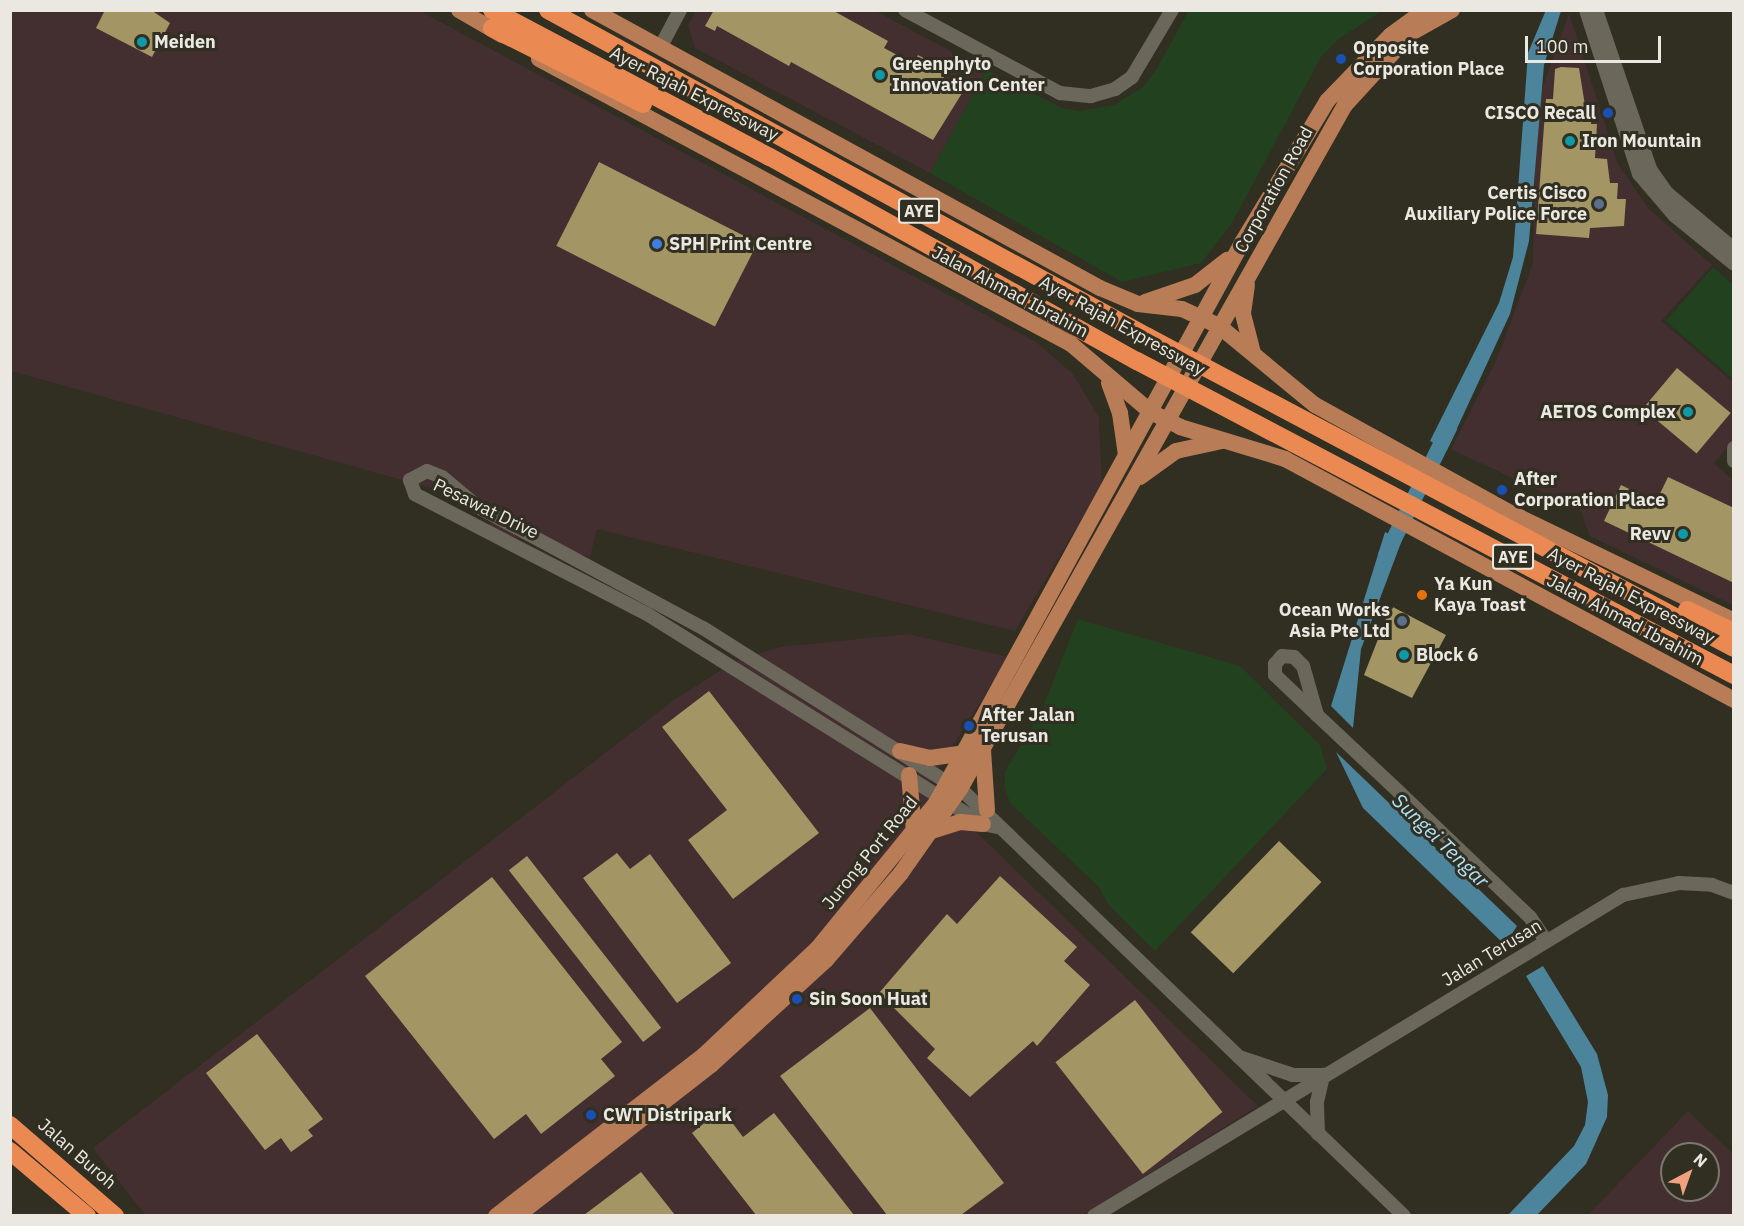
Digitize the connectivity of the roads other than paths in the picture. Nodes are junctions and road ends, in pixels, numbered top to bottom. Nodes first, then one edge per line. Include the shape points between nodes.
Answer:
1 (459, 10) edge
2 (549, 10) edge
3 (572, 10) edge
4 (592, 10) edge
5 (680, 10) edge
6 (905, 10) edge
7 (1172, 10) edge
8 (1425, 10) edge
9 (1452, 10) edge
10 (1586, 10) edge
11 (1596, 10) edge
12 (492, 20) edge
13 (660, 48) junction
14 (689, 86) junction
15 (1243, 241) junction
16 (1734, 249) edge
17 (1734, 264) edge
18 (1251, 273) junction
19 (1138, 304) junction
20 (1201, 316) junction
21 (1219, 326) junction
22 (1253, 353) junction
23 (1103, 370) junction
24 (1151, 412) junction
25 (1167, 420) junction
26 (1232, 439) junction
27 (1734, 448) edge
28 (1126, 455) junction
29 (1734, 460) edge
30 (1407, 465) junction
31 (1438, 482) junction
32 (1133, 483) junction
33 (1643, 599) junction
34 (1734, 621) edge
35 (1734, 632) edge
36 (1734, 648) edge
37 (1734, 675) edge
38 (1734, 700) edge
39 (1317, 715) dead end
40 (900, 751) junction
41 (974, 751) junction
42 (909, 775) junction
43 (951, 792) junction
44 (989, 820) junction
45 (914, 831) junction
46 (932, 831) junction
47 (1734, 893) edge
48 (1546, 941) junction
49 (1235, 1056) junction
50 (1323, 1075) junction
51 (1283, 1101) junction
52 (10, 1125) edge
53 (1318, 1134) junction
54 (10, 1151) edge
55 (1389, 1210) edge
56 (87, 1215) edge
57 (114, 1215) edge
58 (496, 1215) edge
59 (518, 1215) edge
60 (1094, 1215) edge
61 (1404, 1215) edge

1 - 12 main road, Jalan Ahmad Ibrahim
2 - 14 highway, Ayer Rajah Expressway / AYE
3 - 14 highway
4 - 13 main road
5 - 13 street
6 - 7 street via 1060,93 1091,96 1132,77
8 - 15 main road, Corporation Road via 1391,35 1327,101
9 - 18 main road, Corporation Road via 1411,33 1358,87
10 - 17 street via 1639,174 1674,215
11 - 16 street via 1650,169 1667,193
12 - 23 main road, Jalan Ahmad Ibrahim via 571,80 1071,344
12 - 37 highway, Ayer Rajah Expressway / AYE via 695,119 1137,361
13 - 19 main road via 1100,288
14 - 30 highway, Ayer Rajah Expressway / AYE via 1231,382
15 - 19 main road via 1222,266 1195,285
15 - 20 main road, Corporation Road
18 - 21 main road, Corporation Road
18 - 22 main road via 1243,314
19 - 20 main road
20 - 21 main road
20 - 24 main road, Corporation Road
21 - 22 main road
21 - 25 main road, Corporation Road
22 - 30 main road via 1315,405
23 - 24 main road, Jalan Ahmad Ibrahim via 1125,395
23 - 28 main road via 1119,409
24 - 25 main road, Jalan Ahmad Ibrahim
24 - 28 main road, Jurong Port Road
25 - 26 main road, Jalan Ahmad Ibrahim via 1199,434
25 - 32 main road, Jurong Port Road
26 - 32 main road via 1176,451
26 - 38 main road, Jalan Ahmad Ibrahim via 1285,459
27 - 29 street
28 - 41 main road, Jurong Port Road
30 - 31 highway, Ayer Rajah Expressway / AYE
31 - 33 highway, Ayer Rajah Expressway / AYE
31 - 34 main road
32 - 41 main road, Jurong Port Road
33 - 35 highway via 1658,598
33 - 36 highway, Ayer Rajah Expressway / AYE
39 - 48 street via 1530,916
40 - 41 main road via 930,758
40 - 42 street, Pesawat Drive via 703,628 478,507 442,477 427,471 410,480 415,494 647,614
40 - 43 street, Pesawat Drive
41 - 43 main road, Jurong Port Road
41 - 44 main road
42 - 43 street, Pesawat Drive
42 - 45 main road
43 - 44 street
43 - 45 main road, Jurong Port Road
43 - 46 main road, Jurong Port Road
44 - 46 main road via 960,822
44 - 49 street
45 - 58 main road, Jurong Port Road via 817,949 704,1055
46 - 59 main road, Jurong Port Road via 826,960 711,1065
47 - 48 street, Jalan Terusan via 1688,884 1639,890
48 - 50 street, Jalan Terusan
49 - 50 street via 1293,1075
49 - 51 street
50 - 51 street, Jalan Terusan
50 - 53 street via 1317,1102
51 - 53 street
51 - 60 street, Jalan Terusan
52 - 57 highway, Jalan Buroh
53 - 55 street
54 - 56 highway
55 - 61 street

